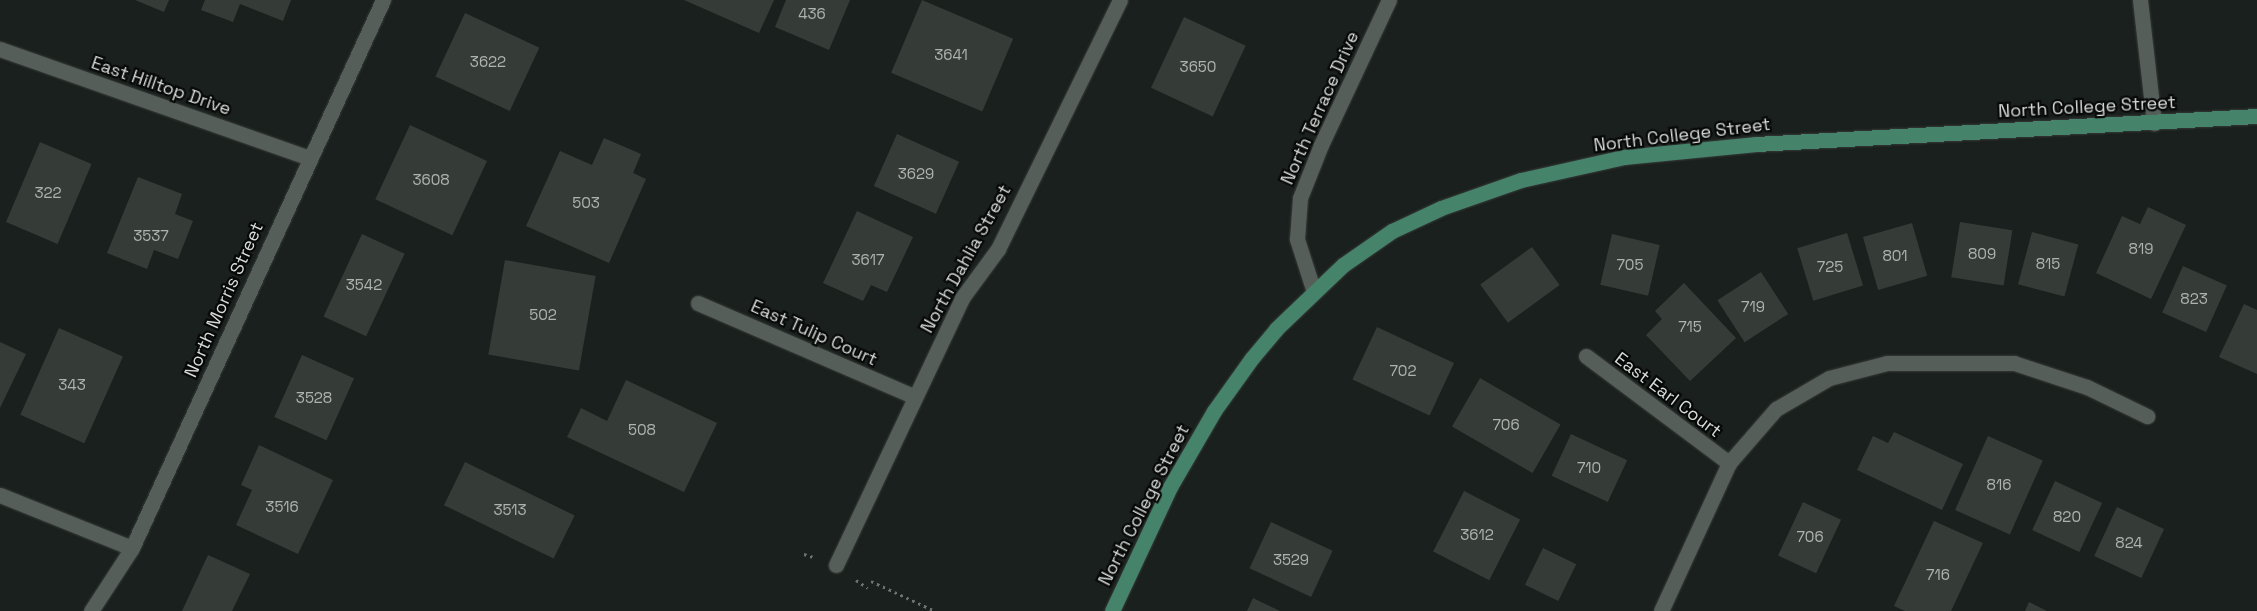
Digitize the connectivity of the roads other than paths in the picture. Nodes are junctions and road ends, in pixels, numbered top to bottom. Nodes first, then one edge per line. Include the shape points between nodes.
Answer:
1 (383, 0) edge
2 (1389, 0) edge
3 (2140, 0) edge
4 (1116, 1) edge
5 (0, 49) edge
6 (2257, 116) edge
7 (2154, 123) junction
8 (310, 158) junction
9 (1314, 292) junction
10 (698, 303) dead end
11 (1586, 356) dead end
12 (915, 397) junction
13 (2147, 416) dead end
14 (1728, 463) junction
15 (0, 495) edge
16 (132, 548) junction
17 (836, 565) dead end
18 (91, 611) edge
19 (1112, 611) edge
20 (1661, 611) edge

1 - 8 street, North Morris Street
2 - 9 street, North Terrace Drive via 1321,145 1300,198 1297,238
3 - 7 street
4 - 12 street, North Dahlia Street via 998,249 962,298
5 - 8 street, East Hilltop Drive
6 - 7 main road, North College Street
7 - 9 main road, North College Street via 1810,141 1624,157 1521,180 1441,208 1392,231 1343,265
8 - 16 street, North Morris Street
9 - 19 main road, North College Street via 1270,336 1214,411 1170,488
10 - 12 street, East Tulip Court
11 - 14 street, East Earl Court
12 - 17 street, North Dahlia Street
13 - 14 street via 2087,387 2014,363 1887,363 1829,378 1776,410
14 - 20 street
15 - 16 street
16 - 18 street, North Morris Street

